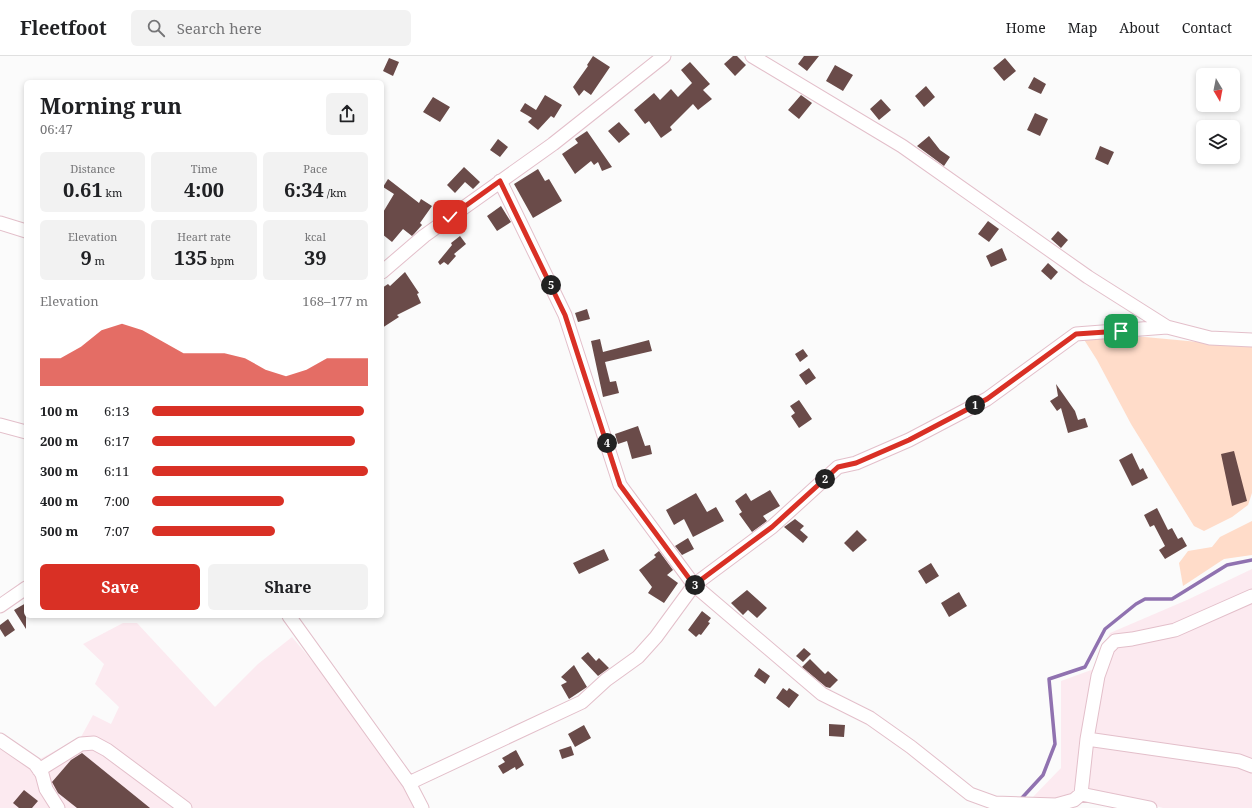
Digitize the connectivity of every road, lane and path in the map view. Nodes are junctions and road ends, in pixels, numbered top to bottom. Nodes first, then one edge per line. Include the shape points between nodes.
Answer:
1 (664, 56) edge
2 (752, 56) edge
3 (500, 181) junction
4 (0, 223) edge
5 (24, 230) edge
6 (384, 270) edge
7 (1167, 328) junction
8 (1252, 340) edge
9 (0, 426) edge
10 (24, 432) edge
11 (694, 585) junction
12 (24, 589) edge
13 (1252, 596) edge
14 (0, 606) edge
15 (290, 618) edge
16 (1087, 739) junction
17 (0, 740) edge
18 (1252, 766) edge
19 (39, 770) junction
20 (409, 783) junction
21 (1081, 794) junction
22 (58, 808) edge
23 (185, 808) edge
24 (422, 808) edge
25 (1150, 808) edge

1 - 3 street via 553,144
2 - 7 street via 902,146 1088,277
3 - 6 street via 424,236
3 - 11 street via 565,315 620,485
4 - 5 street
7 - 8 street via 1210,338
7 - 11 street via 1076,334 987,399 909,440 856,463 838,467 772,527
9 - 10 street
11 - 20 street via 638,657 606,680 582,702
11 - 21 street via 822,694 870,718 970,794 995,803 1044,806 1074,800
12 - 14 street
13 - 16 street via 1174,630 1115,641 1108,648 1098,676
15 - 20 street
16 - 18 street via 1239,761
16 - 21 street
17 - 19 street via 36,764
19 - 22 street via 46,789
19 - 23 street via 81,744 94,743
20 - 24 street
21 - 25 street

